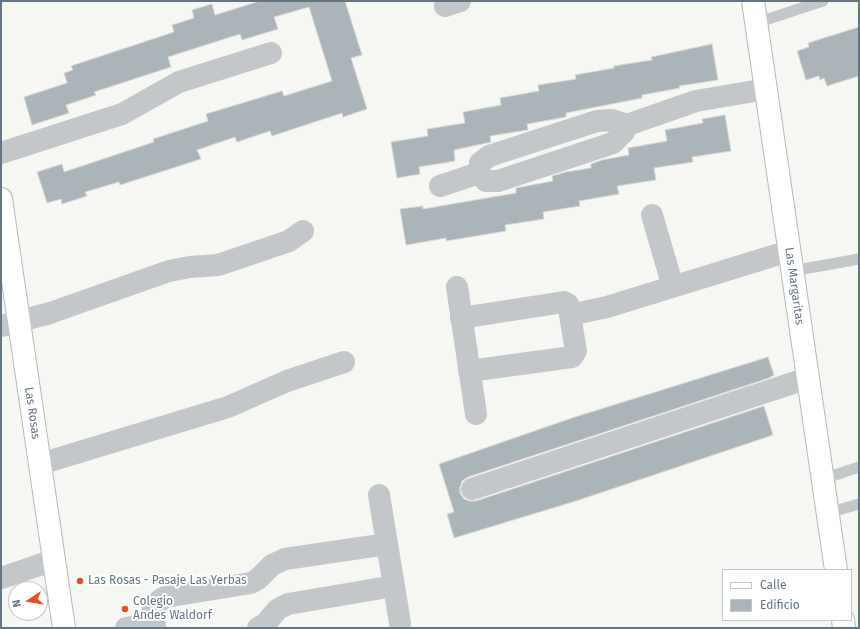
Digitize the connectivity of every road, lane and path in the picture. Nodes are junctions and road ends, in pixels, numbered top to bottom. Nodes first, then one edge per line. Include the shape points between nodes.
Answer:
1 (753, 1) edge
2 (823, 1) edge
3 (756, 23) junction
4 (271, 53) dead end
5 (766, 89) junction
6 (1, 153) edge
7 (440, 186) dead end
8 (1, 199) edge
9 (652, 215) dead end
10 (303, 231) dead end
11 (859, 259) edge
12 (791, 261) junction
13 (456, 287) dead end
14 (673, 287) junction
15 (570, 315) junction
16 (461, 318) junction
17 (10, 324) edge
18 (344, 362) dead end
19 (469, 371) junction
20 (808, 378) junction
21 (476, 414) dead end
22 (40, 464) junction
23 (859, 467) edge
24 (823, 479) junction
25 (472, 489) dead end
26 (379, 495) dead end
27 (859, 504) edge
28 (827, 512) junction
29 (387, 544) junction
30 (54, 560) junction
31 (836, 569) edge
32 (1, 578) edge
33 (394, 586) junction
34 (400, 623) dead end
35 (155, 626) edge
36 (64, 628) edge
37 (126, 628) edge
38 (258, 628) edge

1 - 3 street, Las Margaritas
2 - 3 lane
3 - 5 street, Las Margaritas
4 - 6 street via 178,82 122,114
5 - 7 street via 696,101 627,125 613,143 498,181 486,181 479,172
5 - 12 street, Las Margaritas
8 - 17 street, Las Rosas
9 - 14 street
10 - 17 street via 289,241 230,262 169,271 50,313
11 - 12 lane
12 - 14 street
12 - 20 street, Las Margaritas
13 - 16 street
14 - 15 street
15 - 16 street via 568,304 564,302
15 - 19 street via 576,351 572,357
16 - 19 street
17 - 22 street, Las Rosas
18 - 22 street via 288,381 228,407
19 - 21 street
20 - 24 street, Las Margaritas
20 - 25 street
22 - 30 street, Las Rosas
23 - 24 lane
24 - 28 street, Las Margaritas
26 - 29 street
27 - 28 lane
28 - 31 street, Las Margaritas
29 - 33 street
29 - 35 street via 285,560 272,565 251,583 165,597 153,609
30 - 32 street
30 - 36 street, Las Rosas
33 - 34 street
33 - 38 street via 288,604 278,609
35 - 37 street

